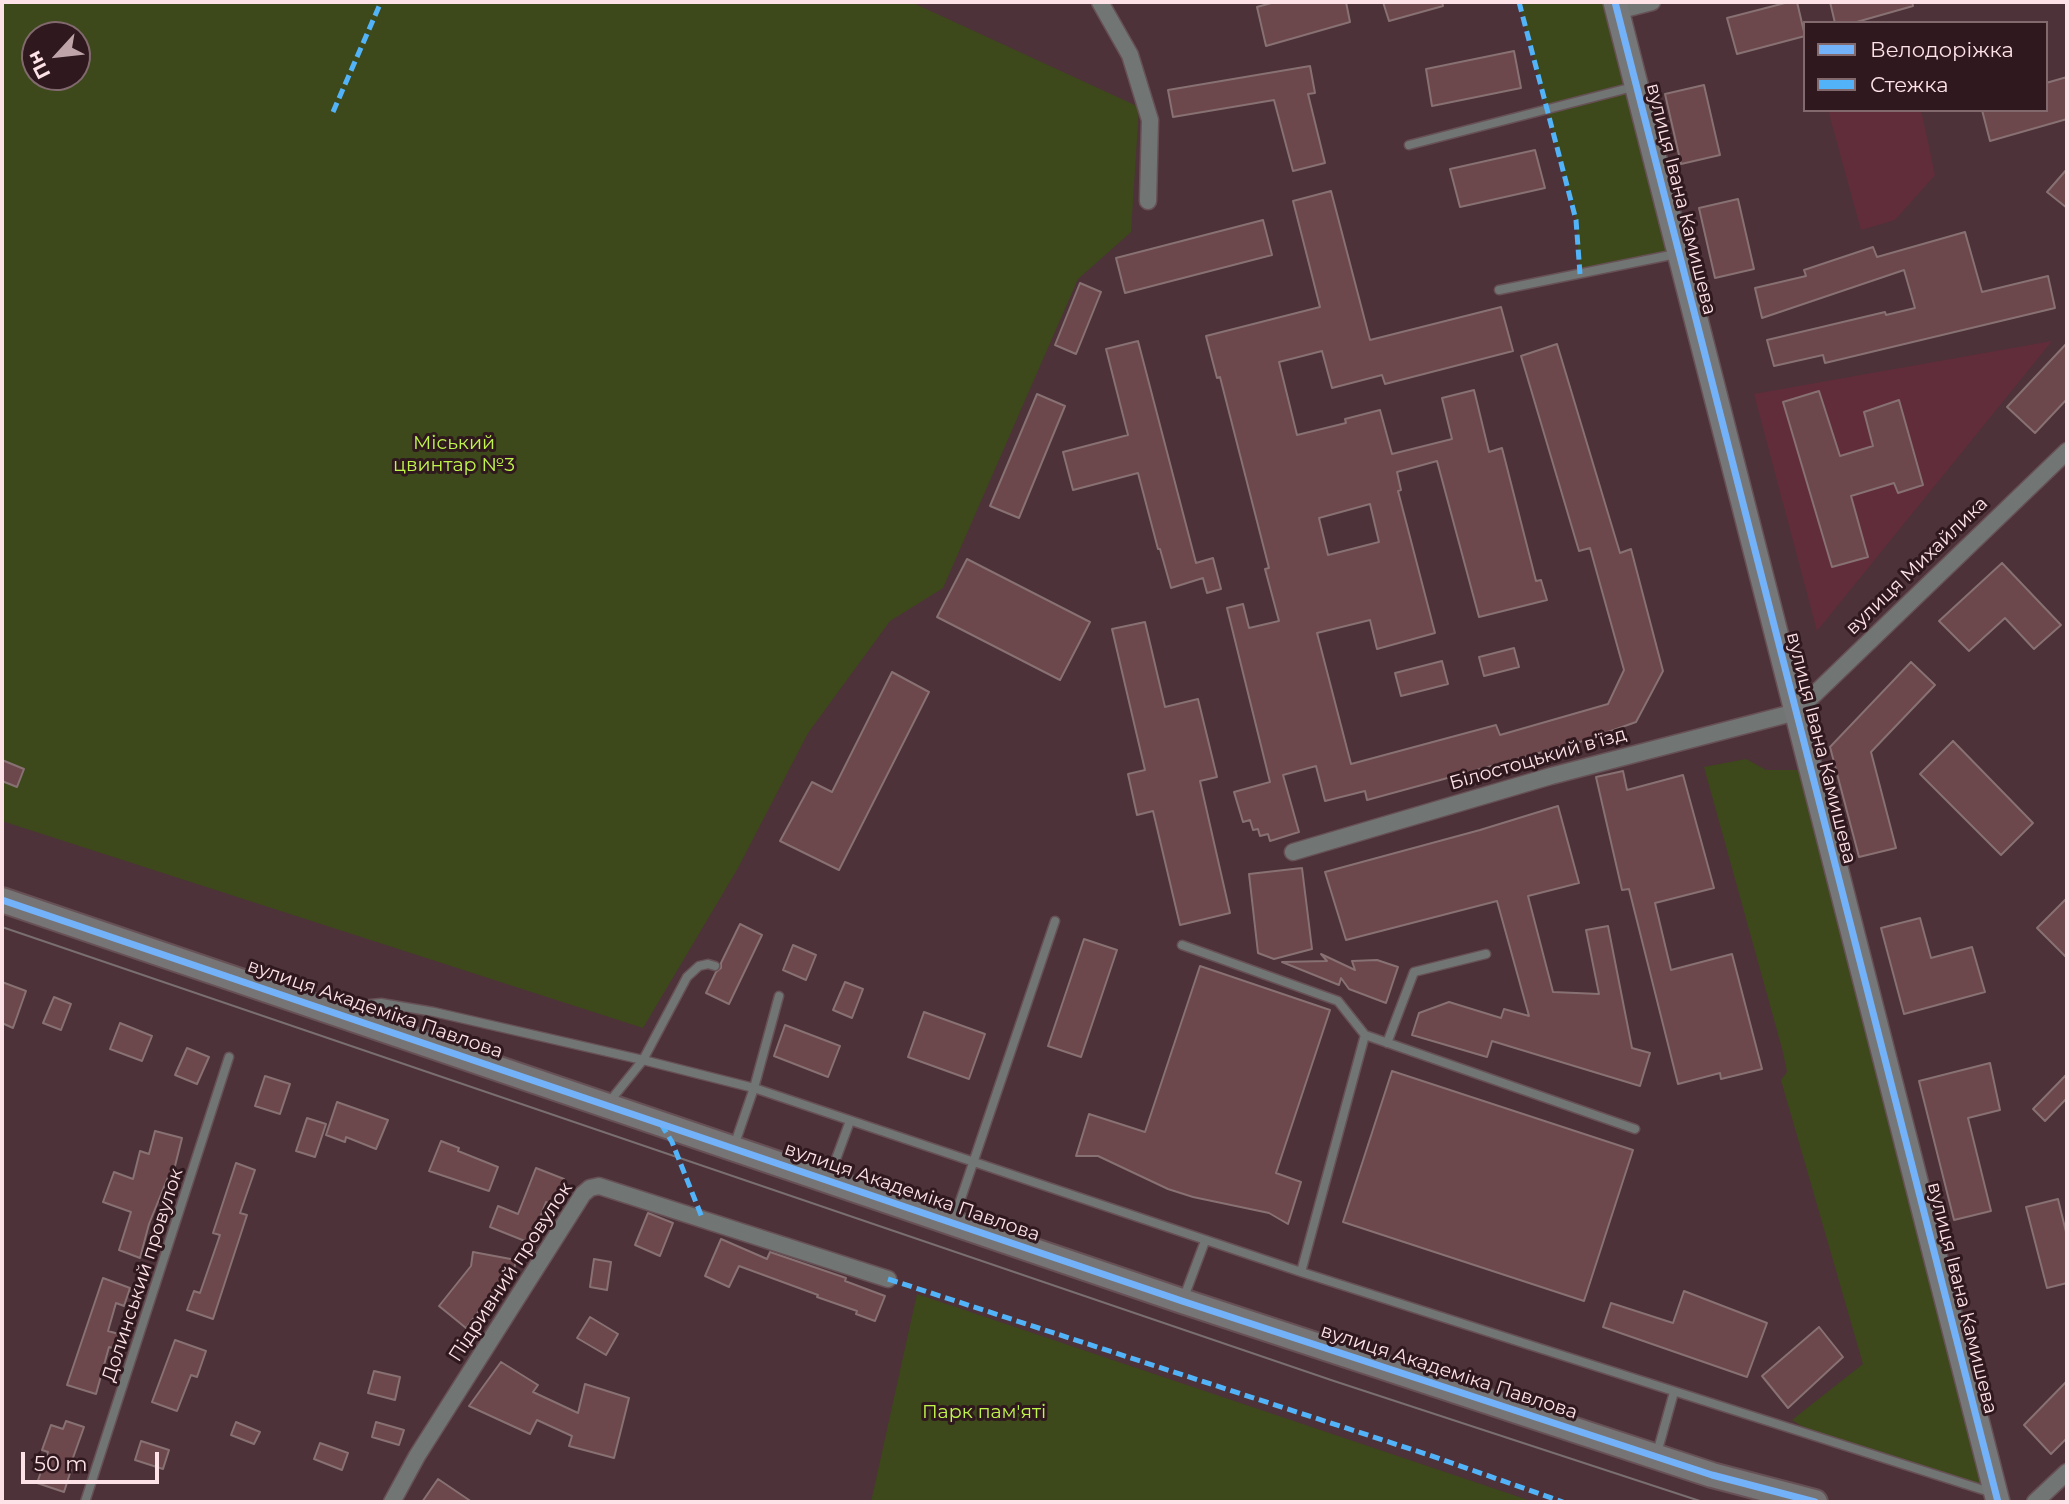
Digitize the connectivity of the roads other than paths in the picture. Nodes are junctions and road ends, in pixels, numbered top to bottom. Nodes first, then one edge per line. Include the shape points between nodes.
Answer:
1 (1100, 2) edge
2 (1651, 2) edge
3 (1616, 6) edge
4 (1636, 86) junction
5 (1409, 145) dead end
6 (1148, 201) dead end
7 (1679, 254) junction
8 (1499, 290) dead end
9 (2067, 451) edge
10 (1796, 712) junction
11 (1293, 852) dead end
12 (2, 900) edge
13 (1055, 921) dead end
14 (1182, 945) dead end
15 (1486, 954) dead end
16 (715, 966) dead end
17 (779, 996) dead end
18 (323, 1009) junction
19 (1365, 1035) junction
20 (1387, 1043) junction
21 (229, 1057) dead end
22 (643, 1060) junction
23 (754, 1088) junction
24 (607, 1104) junction
25 (850, 1121) junction
26 (1635, 1129) dead end
27 (733, 1149) junction
28 (973, 1162) junction
29 (828, 1181) junction
30 (953, 1222) junction
31 (1205, 1241) junction
32 (1301, 1272) junction
33 (888, 1279) dead end
34 (1182, 1301) junction
35 (1674, 1392) junction
36 (1656, 1457) junction
37 (2067, 1472) edge
38 (1997, 1498) edge
39 (85, 1502) edge
40 (392, 1502) edge
41 (1815, 1502) edge
42 (2035, 1502) edge

1 - 6 street via 1130,55 1150,120
2 - 3 street
3 - 4 street, вулиця Івана Камишева
4 - 5 lane
4 - 7 street, вулиця Івана Камишева
7 - 8 lane
7 - 10 street, вулиця Івана Камишева
9 - 10 street, вулиця Михайлика
10 - 11 street, Білостоцький в’їзд via 1551,776
10 - 38 street, вулиця Івана Камишева
12 - 18 main road, вулиця Академіка Павлова
13 - 28 lane
14 - 19 lane via 1338,1001
15 - 20 lane via 1414,972
16 - 22 lane via 699,966 687,977
17 - 23 lane
18 - 22 lane via 381,1003
18 - 24 main road, вулиця Академіка Павлова
19 - 20 lane
19 - 32 lane
20 - 26 lane
21 - 39 lane, Долинський провулок
22 - 23 lane
22 - 24 lane
23 - 25 lane
23 - 27 lane
24 - 27 main road, вулиця Академіка Павлова
25 - 28 lane
25 - 29 lane
27 - 29 main road, вулиця Академіка Павлова
28 - 30 lane
28 - 31 lane
29 - 30 main road, вулиця Академіка Павлова
30 - 34 main road, вулиця Академіка Павлова
31 - 32 lane
31 - 34 lane
32 - 35 lane
33 - 40 street, Підривний провулок via 600,1186 590,1188
34 - 36 main road, вулиця Академіка Павлова
35 - 36 lane
35 - 38 lane
36 - 41 main road, вулиця Академіка Павлова
37 - 42 street

